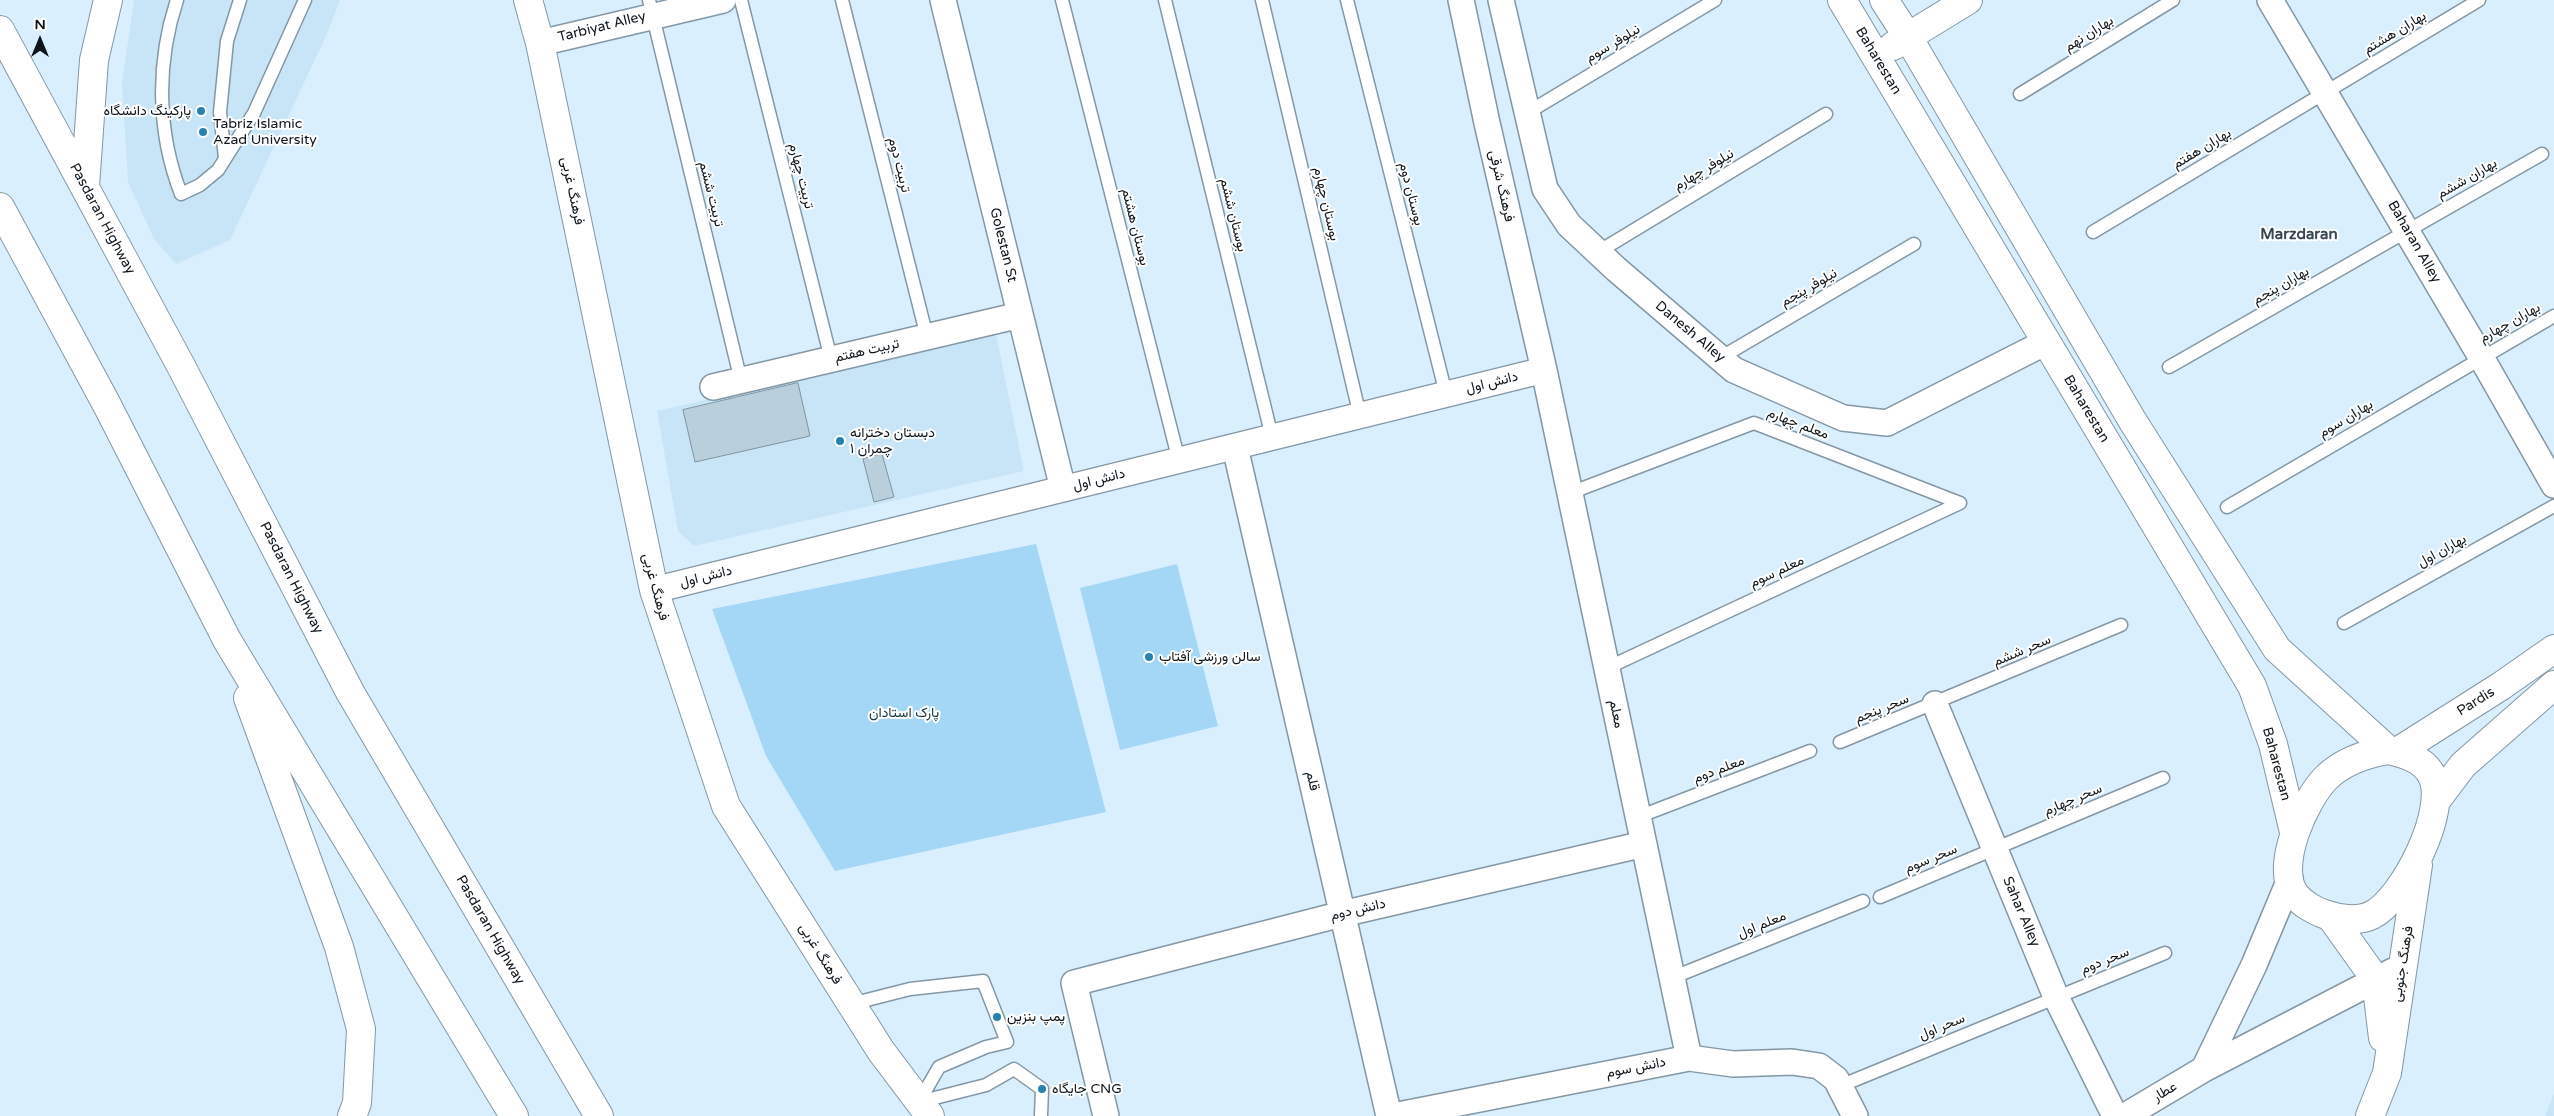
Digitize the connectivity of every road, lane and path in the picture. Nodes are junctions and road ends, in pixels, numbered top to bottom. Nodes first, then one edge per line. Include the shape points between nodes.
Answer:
1 (108, 0) edge
2 (177, 0) edge
3 (240, 0) edge
4 (305, 0) edge
5 (528, 0) edge
6 (723, 0) edge
7 (741, 0) edge
8 (842, 0) edge
9 (943, 0) edge
10 (1062, 0) edge
11 (1165, 0) edge
12 (1262, 0) edge
13 (1347, 0) edge
14 (1461, 0) edge
15 (1500, 0) edge
16 (1715, 0) edge
17 (1842, 0) edge
18 (1968, 0) edge
19 (2173, 0) edge
20 (2270, 0) edge
21 (2480, 0) edge
22 (1889, 2) edge
23 (651, 8) edge
24 (1858, 28) junction
25 (0, 30) edge
26 (1908, 37) junction
27 (540, 43) junction
28 (1876, 56) junction
29 (2326, 93) junction
30 (2020, 94) dead end
31 (1527, 113) junction
32 (1826, 114) dead end
33 (2542, 154) dead end
34 (225, 158) junction
35 (85, 186) junction
36 (0, 207) edge
37 (2407, 230) junction
38 (2093, 232) dead end
39 (1914, 244) dead end
40 (1598, 252) junction
41 (1020, 315) junction
42 (2554, 316) edge
43 (927, 337) junction
44 (2046, 342) junction
45 (2481, 357) junction
46 (1720, 358) junction
47 (831, 360) junction
48 (2169, 367) dead end
49 (1544, 370) junction
50 (741, 381) junction
51 (713, 387) dead end
52 (1446, 394) junction
53 (1360, 416) junction
54 (1272, 437) junction
55 (1235, 447) junction
56 (1179, 460) junction
57 (2554, 485) edge
58 (1063, 489) junction
59 (1570, 493) junction
60 (1960, 503) joint
61 (2554, 506) edge
62 (2227, 507) dead end
63 (654, 590) junction
64 (2344, 623) dead end
65 (2121, 625) dead end
66 (227, 640) junction
67 (2554, 649) edge
68 (1607, 668) junction
69 (2554, 685) edge
70 (1935, 704) junction
71 (1840, 742) dead end
72 (1810, 751) dead end
73 (2392, 751) junction
74 (2163, 778) dead end
75 (2438, 798) junction
76 (1638, 818) junction
77 (2294, 832) junction
78 (1644, 844) junction
79 (1994, 849) junction
80 (2420, 856) junction
81 (2290, 879) junction
82 (1880, 897) dead end
83 (1862, 901) dead end
84 (1342, 914) junction
85 (2330, 917) junction
86 (2165, 953) dead end
87 (2403, 966) junction
88 (1674, 977) junction
89 (2376, 980) junction
90 (2056, 997) junction
91 (852, 1004) junction
92 (1689, 1058) junction
93 (2204, 1069) junction
94 (2387, 1073) junction
95 (1840, 1086) junction
96 (924, 1109) edge
97 (352, 1116) edge
98 (514, 1116) edge
99 (599, 1116) edge
100 (1041, 1116) edge
101 (1106, 1116) edge
102 (1391, 1116) edge
103 (1855, 1116) edge
104 (2115, 1116) edge
105 (2125, 1116) edge
106 (2370, 1116) edge

1 - 35 main road via 94,60
2 - 34 lane via 162,65 162,114 172,171 180,194 200,185 218,170
3 - 34 lane via 227,41 220,112
4 - 34 lane via 254,113
5 - 27 main road, فرهنگ غربی
6 - 23 street, Tarbiyat Alley
7 - 47 lane, تربیت چهارم
8 - 43 lane, تربیت دوم
9 - 41 street, Golestan St
10 - 56 lane, بوستان هشتم
11 - 54 lane, بوستان ششم
12 - 53 lane, بوستان چهارم
13 - 52 lane, بوستان دوم
14 - 49 street, فرهنگ شرقی
15 - 31 street, Danesh Alley
16 - 31 lane, نیلوفر سوم
17 - 24 main road, Baharestan
18 - 26 main road
19 - 30 lane, بهاران نهم
20 - 29 street, Baharan Alley
21 - 29 lane, بهاران هشتم
22 - 24 main road
22 - 26 main road
23 - 27 street, Tarbiyat Alley
23 - 50 lane, تربیت ششم
24 - 28 main road, Baharestan
25 - 35 main road, Pasdaran Highway
26 - 28 main road
26 - 73 main road via 2132,420 2277,649
27 - 63 main road, فرهنگ غربی
28 - 44 main road, Baharestan
29 - 37 street, Baharan Alley
29 - 38 lane, بهاران هفتم
31 - 40 street, Danesh Alley via 1545,189 1569,224
32 - 40 lane, نیلوفر چهارم
33 - 37 lane, بهاران ششم
35 - 99 main road, Pasdaran Highway via 350,692
36 - 66 main road via 107,405
37 - 45 street, Baharan Alley
37 - 48 lane, بهاران پنجم
39 - 46 lane, نیلوفر پنجم
40 - 46 street, Danesh Alley
41 - 43 street, تربیت هفتم
41 - 58 street, Golestan St
42 - 45 lane, بهاران چهارم
43 - 47 street, تربیت هفتم
44 - 46 street, Danesh Alley via 1887,423 1843,418 1734,370
44 - 77 main road, Baharestan via 2252,686 2273,744
45 - 57 street, Baharan Alley
45 - 62 lane, بهاران سوم
47 - 50 street, تربیت هفتم
49 - 52 street, دانش اول
49 - 59 street, معلم
50 - 51 street, تربیت هفتم
52 - 53 street, دانش اول
53 - 54 street, دانش اول
54 - 55 street, دانش اول
55 - 56 street, دانش اول
55 - 84 street, قلم
56 - 58 street, دانش اول
58 - 63 street, دانش اول
59 - 60 lane, معلم چهارم via 1754,423
59 - 68 street, معلم
60 - 68 lane, معلم سوم
61 - 64 lane, بهاران اول
63 - 91 main road, فرهنگ غربی via 726,806
65 - 70 lane, سحر ششم
66 - 97 main road via 339,947 361,1029 357,1103
66 - 98 main road
67 - 73 main road, Pardis via 2501,686
68 - 76 street, معلم
69 - 75 main road via 2462,765
70 - 71 lane, سحر پنجم
70 - 79 street, Sahar Alley
72 - 76 lane, معلم دوم
73 - 75 main road via 2418,761 2432,775
73 - 77 main road via 2359,756 2327,777 2308,801
74 - 79 lane, سحر چهارم
75 - 80 main road
76 - 78 street, معلم
77 - 81 main road via 2289,854
78 - 84 street, دانش دوم
78 - 88 street, معلم
79 - 82 lane, سحر سوم
79 - 90 street, Sahar Alley
80 - 85 main road via 2392,897 2372,915 2339,920
80 - 87 main road, فرهنگ جنوبی
81 - 85 main road via 2295,895 2315,911
81 - 93 street via 2254,965
83 - 88 lane, معلم اول
84 - 101 street, دانش دوم via 1074,983
84 - 102 street, قلم
85 - 89 main road, فرهنگ جنوبی
86 - 90 lane, سحر دوم
87 - 89 street, عطار
87 - 94 main road, فرهنگ جنوبی
88 - 92 street, معلم
89 - 93 street, عطار
89 - 94 main road, فرهنگ جنوبی
90 - 95 lane, سحر اول
90 - 104 street, Sahar Alley
91 - 96 main road, فرهنگ غربی via 881,1051
91 - 96 lane via 910,989 984,981 1007,1042 986,1047 939,1067
92 - 95 street, دانش سوم via 1733,1064 1792,1062 1819,1066
92 - 102 street, دانش سوم
93 - 105 street, عطار
94 - 106 main road, فرهنگ جنوبی
95 - 103 street, دانش سوم
96 - 100 lane via 986,1085 1014,1069 1042,1089

